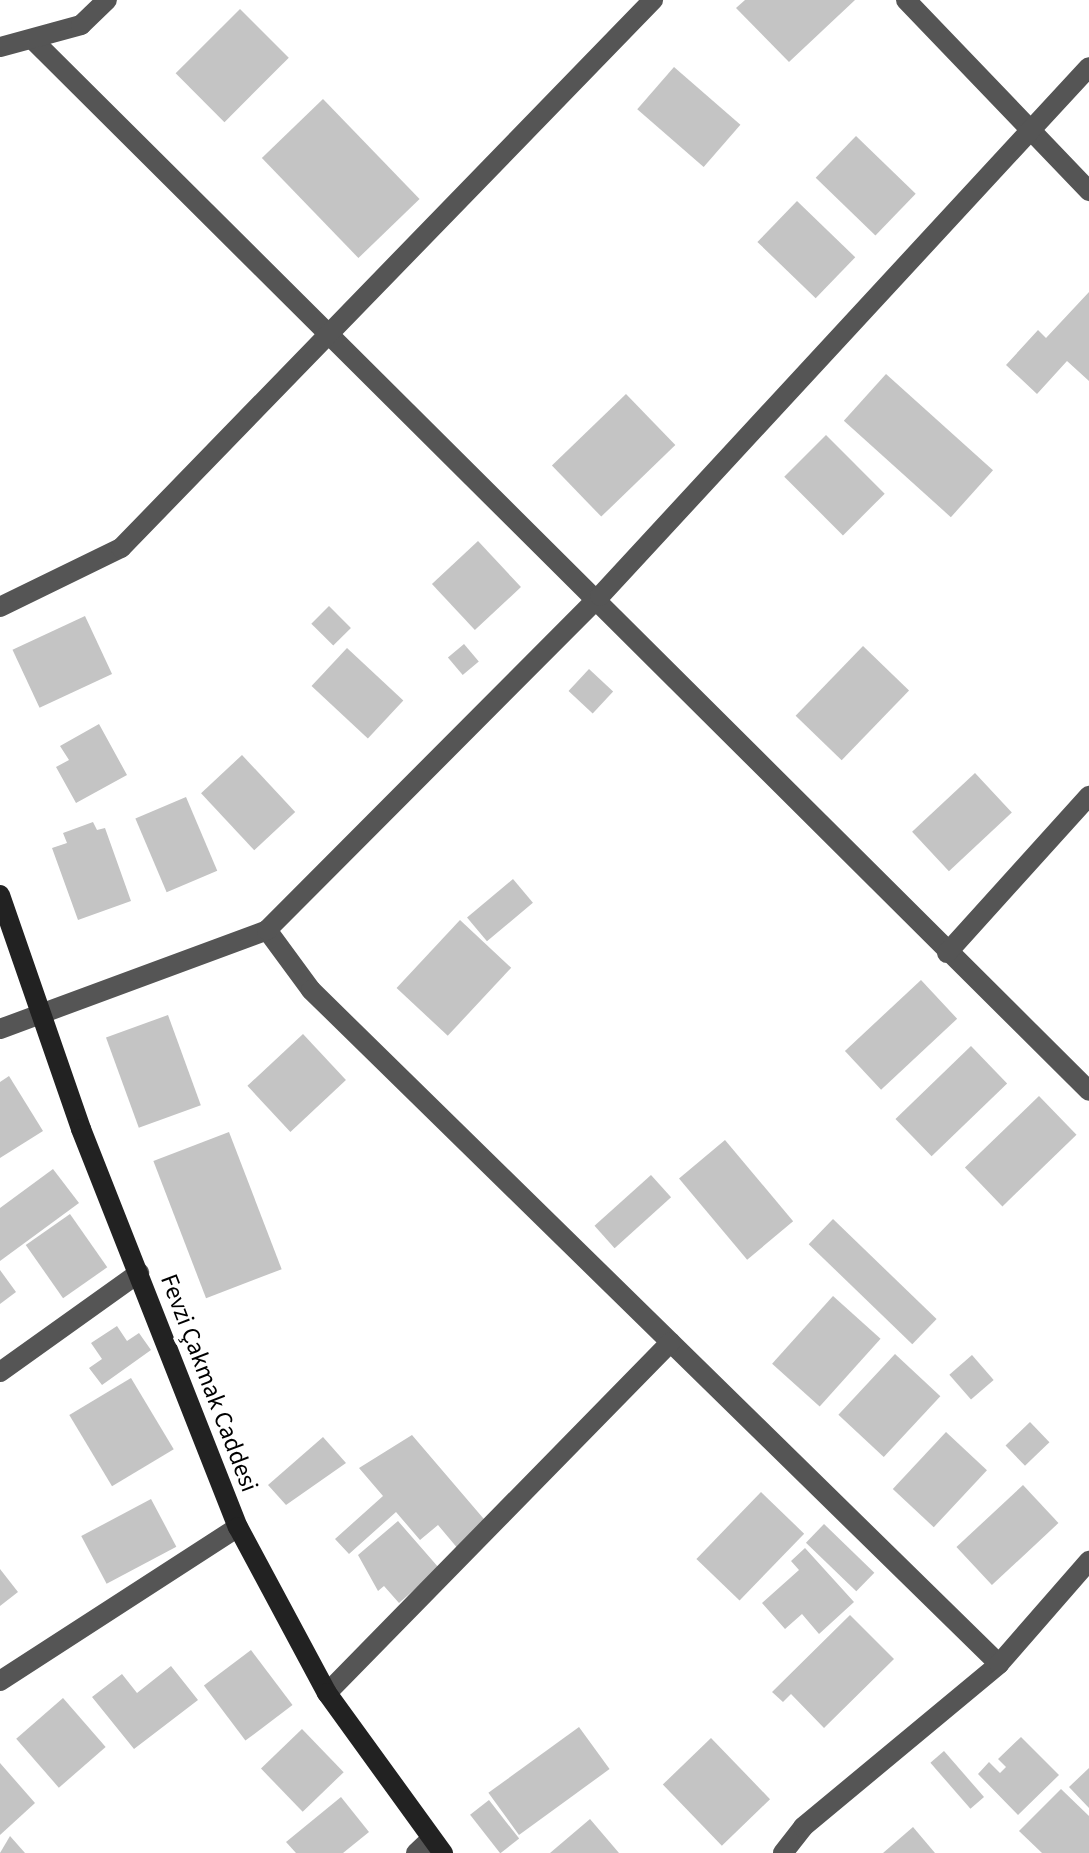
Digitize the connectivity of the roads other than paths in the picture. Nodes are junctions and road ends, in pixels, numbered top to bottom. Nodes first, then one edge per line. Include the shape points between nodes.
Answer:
1 (107, 0) edge
2 (652, 0) edge
3 (906, 0) edge
4 (32, 38) junction
5 (0, 47) edge
6 (1089, 67) edge
7 (1025, 130) junction
8 (1089, 191) edge
9 (327, 332) junction
10 (600, 596) junction
11 (0, 607) edge
12 (1089, 796) edge
13 (0, 895) edge
14 (267, 930) junction
15 (946, 953) junction
16 (37, 1010) junction
17 (0, 1029) edge
18 (1089, 1091) edge
19 (139, 1273) junction
20 (671, 1342) junction
21 (0, 1372) edge
22 (238, 1527) junction
23 (1089, 1561) edge
24 (999, 1664) junction
25 (0, 1681) edge
26 (327, 1693) junction
27 (430, 1848) edge
28 (783, 1853) edge

1 - 4 street via 81,26
2 - 9 street
3 - 7 street
4 - 5 street
4 - 9 street
6 - 7 street
7 - 8 street
7 - 10 street
9 - 10 street
9 - 11 street via 122,548
10 - 14 street
10 - 15 street
12 - 15 street
13 - 16 main road, Fevzi Çakmak Caddesi
14 - 16 street
14 - 20 street via 311,990
15 - 18 street
16 - 17 street
16 - 19 main road, Fevzi Çakmak Caddesi
19 - 21 street
19 - 22 main road, Fevzi Çakmak Caddesi
20 - 24 street
20 - 26 street
22 - 25 street
22 - 26 main road, Fevzi Çakmak Caddesi
23 - 24 street
24 - 28 street via 802,1827
26 - 27 main road, Fevzi Çakmak Caddesi

